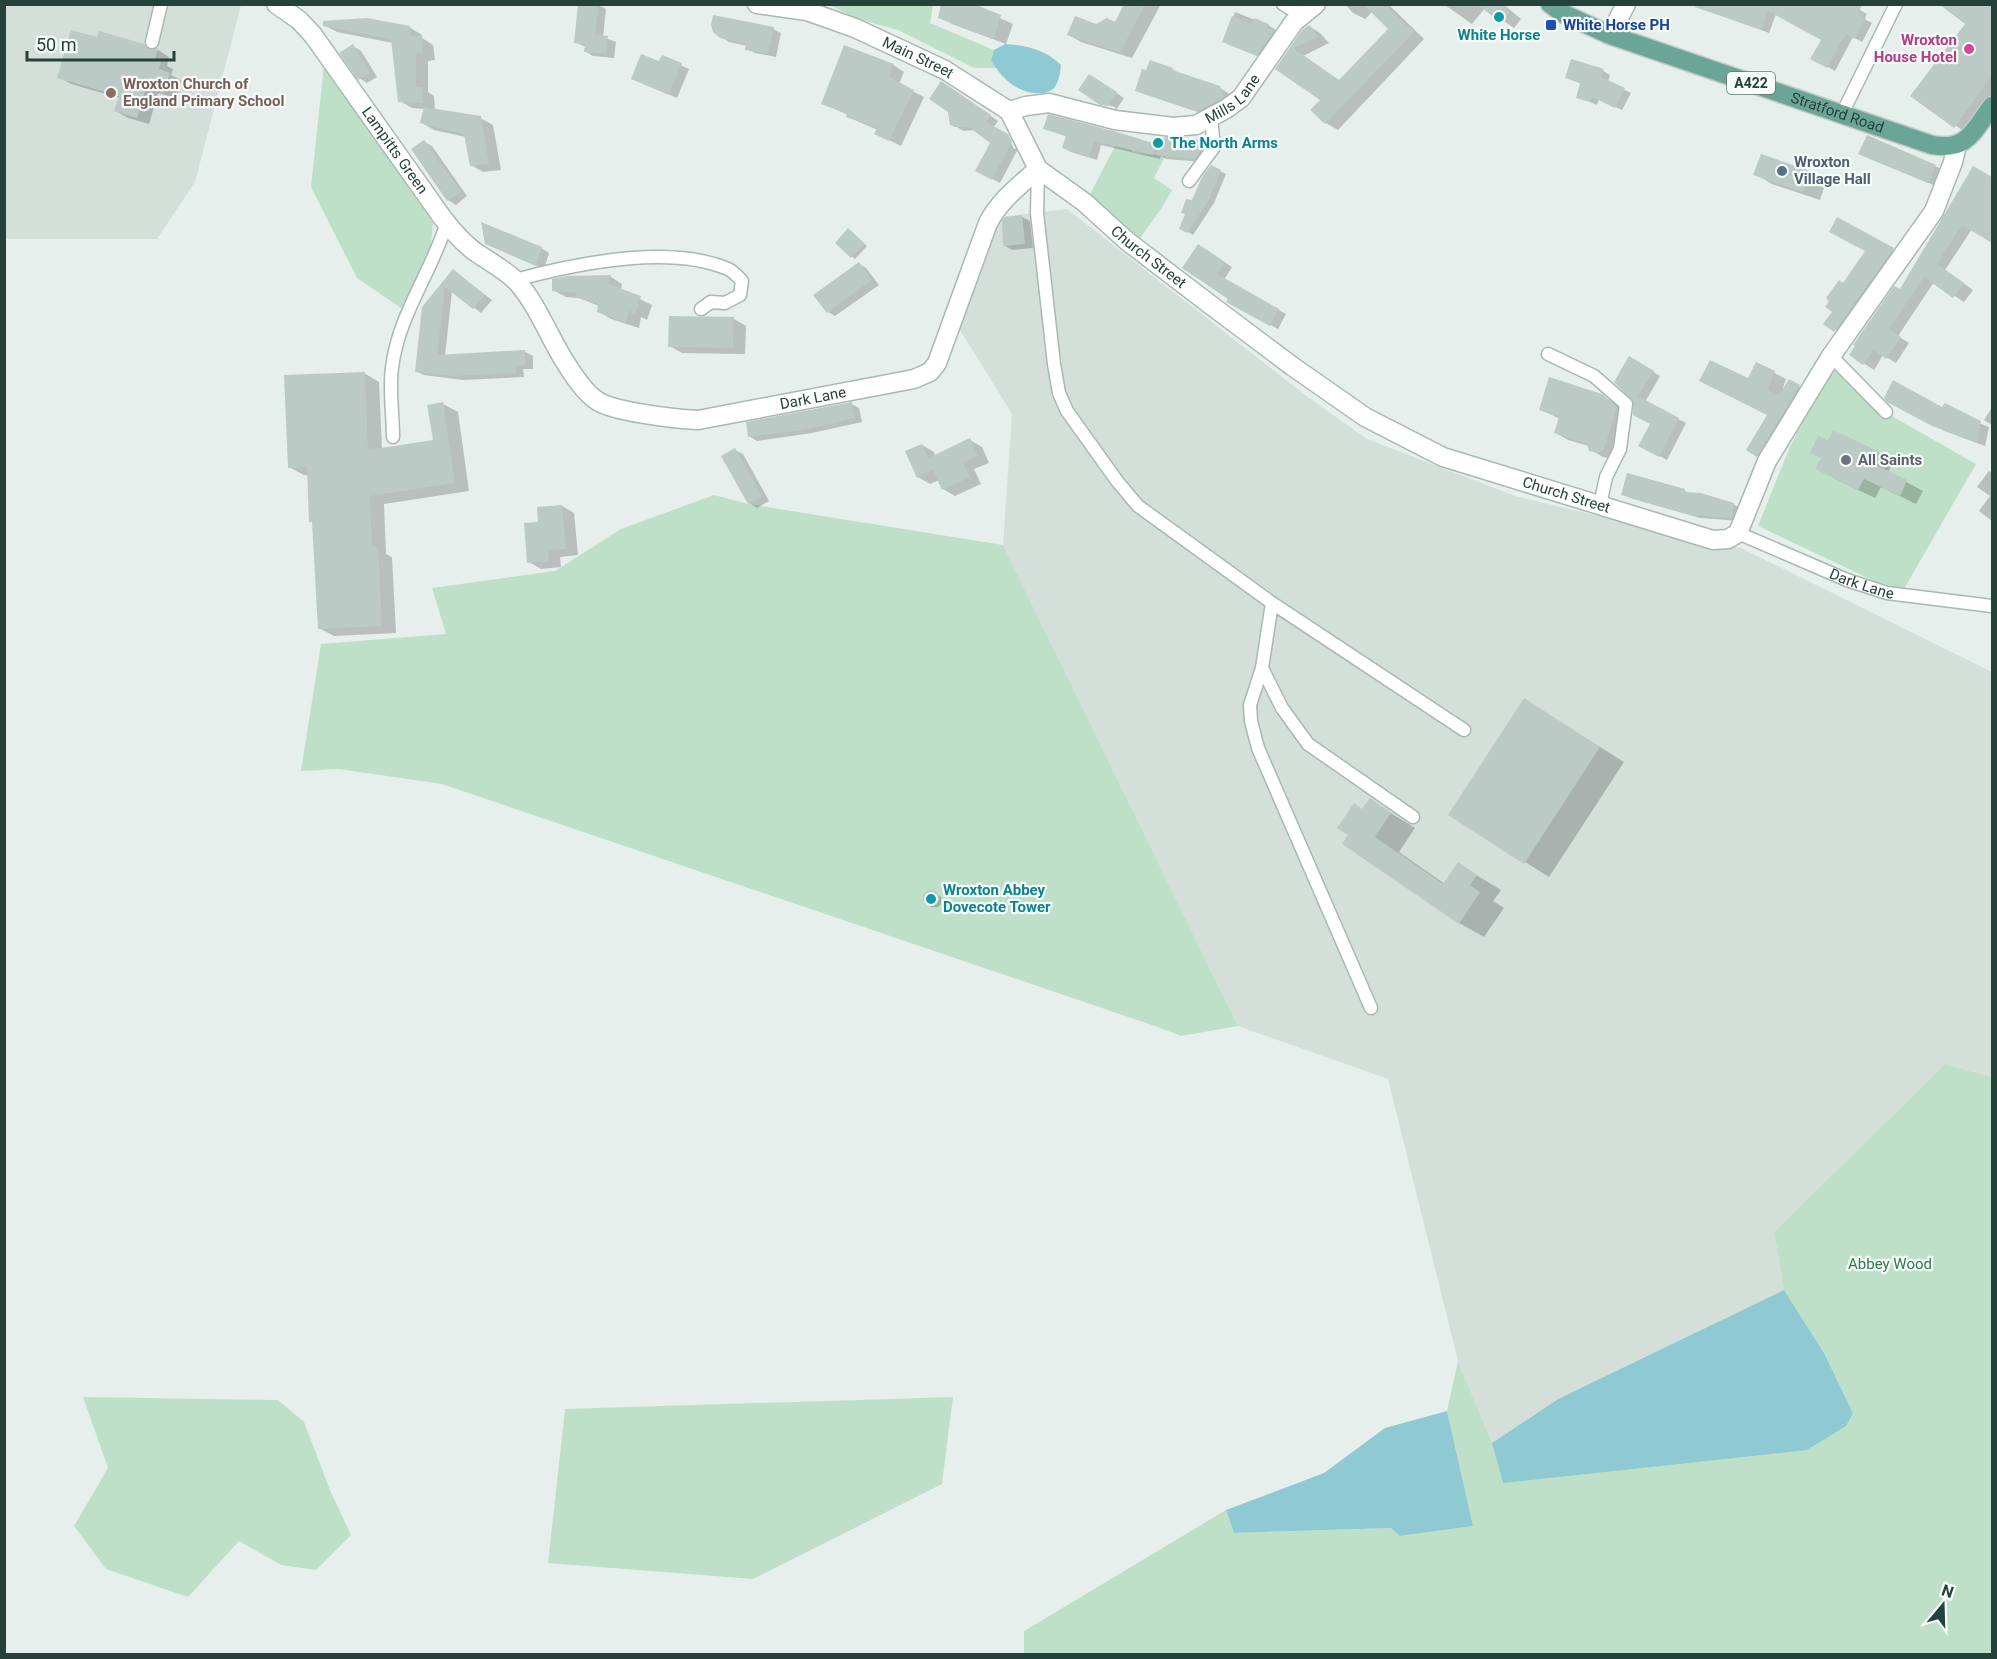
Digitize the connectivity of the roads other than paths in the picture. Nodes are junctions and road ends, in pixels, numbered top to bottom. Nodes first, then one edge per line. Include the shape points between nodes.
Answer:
1 (161, 4) edge
2 (276, 4) edge
3 (757, 4) edge
4 (1283, 4) edge
5 (1550, 4) edge
6 (1626, 4) edge
7 (1896, 4) edge
8 (809, 8) edge
9 (1309, 10) edge
10 (1610, 35) junction
11 (152, 42) dead end
12 (1992, 106) edge
13 (1009, 111) junction
14 (1842, 114) junction
15 (1211, 118) junction
16 (1957, 146) junction
17 (1038, 169) junction
18 (1189, 181) dead end
19 (446, 225) junction
20 (519, 284) junction
21 (701, 309) dead end
22 (1548, 354) dead end
23 (1831, 356) junction
24 (1886, 412) dead end
25 (393, 437) dead end
26 (1600, 505) junction
27 (1738, 533) junction
28 (1272, 603) junction
29 (1992, 606) edge
30 (1262, 668) junction
31 (1464, 730) dead end
32 (1413, 817) dead end
33 (1371, 1008) dead end

1 - 11 lane
2 - 19 street, Lampitts Green via 313,34
3 - 8 street, Main Street
4 - 9 lane
5 - 10 main road, Stratford Road / A422
6 - 10 street
7 - 14 lane
8 - 13 street, Main Street via 945,70
9 - 15 street, Mills Lane via 1294,22 1241,98
10 - 14 main road, Stratford Road / A422
12 - 16 main road via 1970,136
13 - 15 street, Mills Lane via 1049,103 1115,120 1173,127 1196,125
13 - 17 street
14 - 16 main road, Stratford Road / A422 via 1932,145
15 - 18 lane via 1214,147
16 - 23 street via 1934,211
17 - 20 street, Dark Lane via 995,209 937,363 930,372 914,378 698,420 620,409 596,401 576,378
17 - 26 street, Church Street via 1212,306 1365,417 1443,457
17 - 28 lane via 1037,213 1054,364 1067,411 1138,506
19 - 20 street, Lampitts Green
19 - 25 lane via 397,347 392,368
20 - 21 lane via 589,263 649,258 703,262 730,270 742,281 740,295 725,303 711,302
22 - 26 lane via 1594,376 1626,404 1620,449 1606,477
23 - 24 lane
23 - 27 street via 1767,461
26 - 27 street, Church Street via 1713,540 1728,539
27 - 29 lane, Dark Lane via 1887,593
28 - 30 lane
28 - 31 lane
30 - 32 lane via 1282,708 1308,744
30 - 33 lane via 1250,705 1257,748

